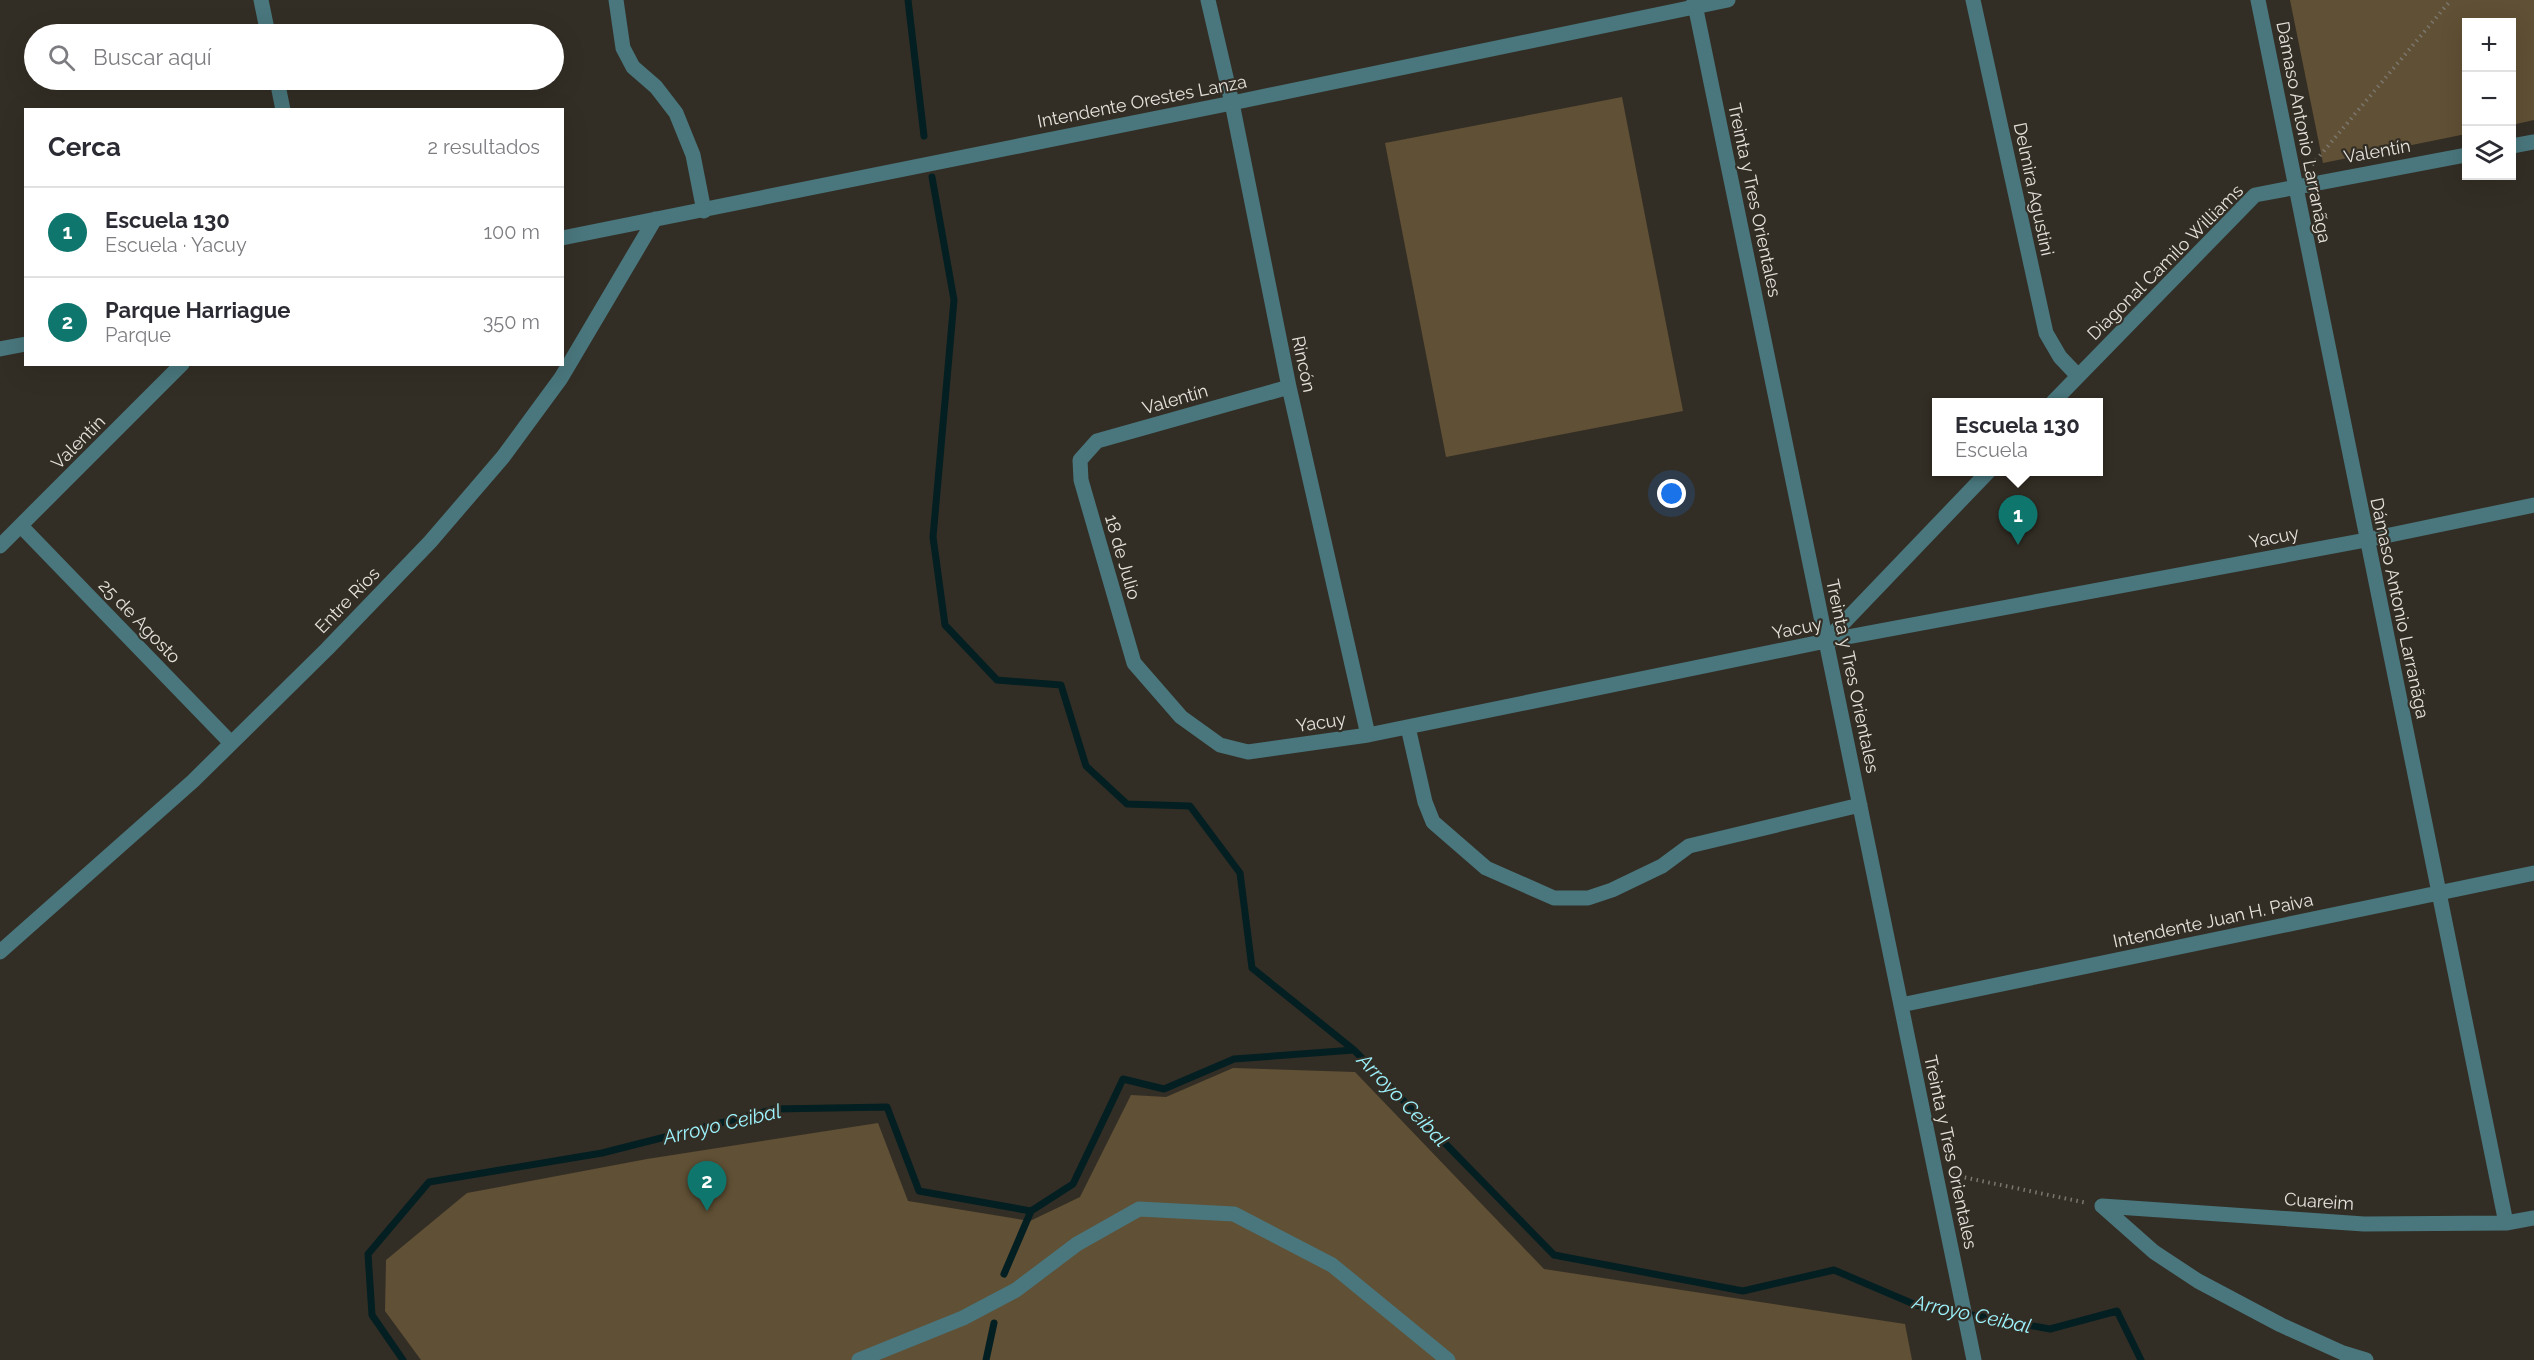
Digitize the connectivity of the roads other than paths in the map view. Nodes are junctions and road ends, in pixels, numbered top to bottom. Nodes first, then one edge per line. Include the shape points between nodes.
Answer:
1 (261, 0) edge
2 (616, 0) edge
3 (1208, 0) edge
4 (1728, 0) edge
5 (1973, 0) edge
6 (2258, 0) edge
7 (1695, 3) edge
8 (266, 24) edge
9 (279, 90) edge
10 (1232, 103) junction
11 (283, 108) edge
12 (2534, 142) edge
13 (2516, 146) edge
14 (2462, 156) edge
15 (2295, 186) junction
16 (704, 211) junction
17 (655, 219) junction
18 (564, 238) edge
19 (24, 344) edge
20 (0, 349) edge
21 (180, 366) edge
22 (2078, 376) junction
23 (1289, 387) junction
24 (2057, 398) edge
25 (1080, 460) joint
26 (1983, 476) edge
27 (2534, 505) edge
28 (21, 526) junction
29 (2366, 540) junction
30 (0, 546) edge
31 (1826, 642) junction
32 (1134, 663) joint
33 (1408, 727) junction
34 (1368, 735) junction
35 (231, 743) junction
36 (1860, 805) junction
37 (2534, 873) edge
38 (2439, 893) junction
39 (0, 952) edge
40 (1901, 1005) junction
41 (2534, 1218) edge
42 (2506, 1223) junction
43 (859, 1360) edge
44 (1449, 1360) edge
45 (1974, 1360) edge
46 (2366, 1360) edge

1 - 8 street
2 - 16 street via 623,48 633,67 656,87 676,113 693,154
3 - 10 street, Rincón
4 - 7 street, Intendente Orestes Lanza
5 - 22 street, Delmira Agustini via 2046,333 2060,357
6 - 15 street, Dámaso Antonio Larranãga
7 - 10 street, Intendente Orestes Lanza
7 - 31 street, Treinta y Tres Orientales
9 - 11 street
10 - 16 street, Intendente Orestes Lanza
10 - 23 street, Rincón
12 - 13 street
14 - 15 street, Valentín
15 - 22 street, Diagonal Camilo Williams via 2255,195
15 - 29 street, Dámaso Antonio Larranãga
16 - 17 street, Intendente Orestes Lanza
17 - 18 street, Intendente Orestes Lanza
17 - 35 street, Entre Ríos via 561,378 503,457 430,542
19 - 20 street
21 - 28 street, Valentín
22 - 24 street, Diagonal Camilo Williams
23 - 25 street, Valentín via 1097,441
23 - 34 street, Rincón
25 - 32 street, 18 de Julio via 1081,480
26 - 31 street
27 - 29 street, Yacuy
28 - 30 street, Valentín
28 - 35 street, 25 de Agosto
29 - 31 street, Yacuy
29 - 38 street, Dámaso Antonio Larranãga
31 - 33 street, Yacuy
31 - 36 street, Treinta y Tres Orientales
32 - 34 street, Yacuy via 1181,717 1220,745 1248,752
33 - 34 street, Yacuy
33 - 36 street via 1433,822 1486,868 1554,898 1588,898 1612,890 1662,866 1689,846
35 - 39 street, Entre Ríos
36 - 40 street, Treinta y Tres Orientales
37 - 38 street, Intendente Juan H. Paiva
38 - 40 street, Intendente Juan H. Paiva
38 - 42 street, Dámaso Antonio Larranãga
40 - 45 street, Treinta y Tres Orientales
41 - 42 street, Cuareim
42 - 46 street, Cuareim via 2364,1224 2102,1206 2154,1252 2199,1281 2281,1325
43 - 44 street via 963,1318 1006,1295 1077,1244 1138,1209 1234,1214 1332,1265

